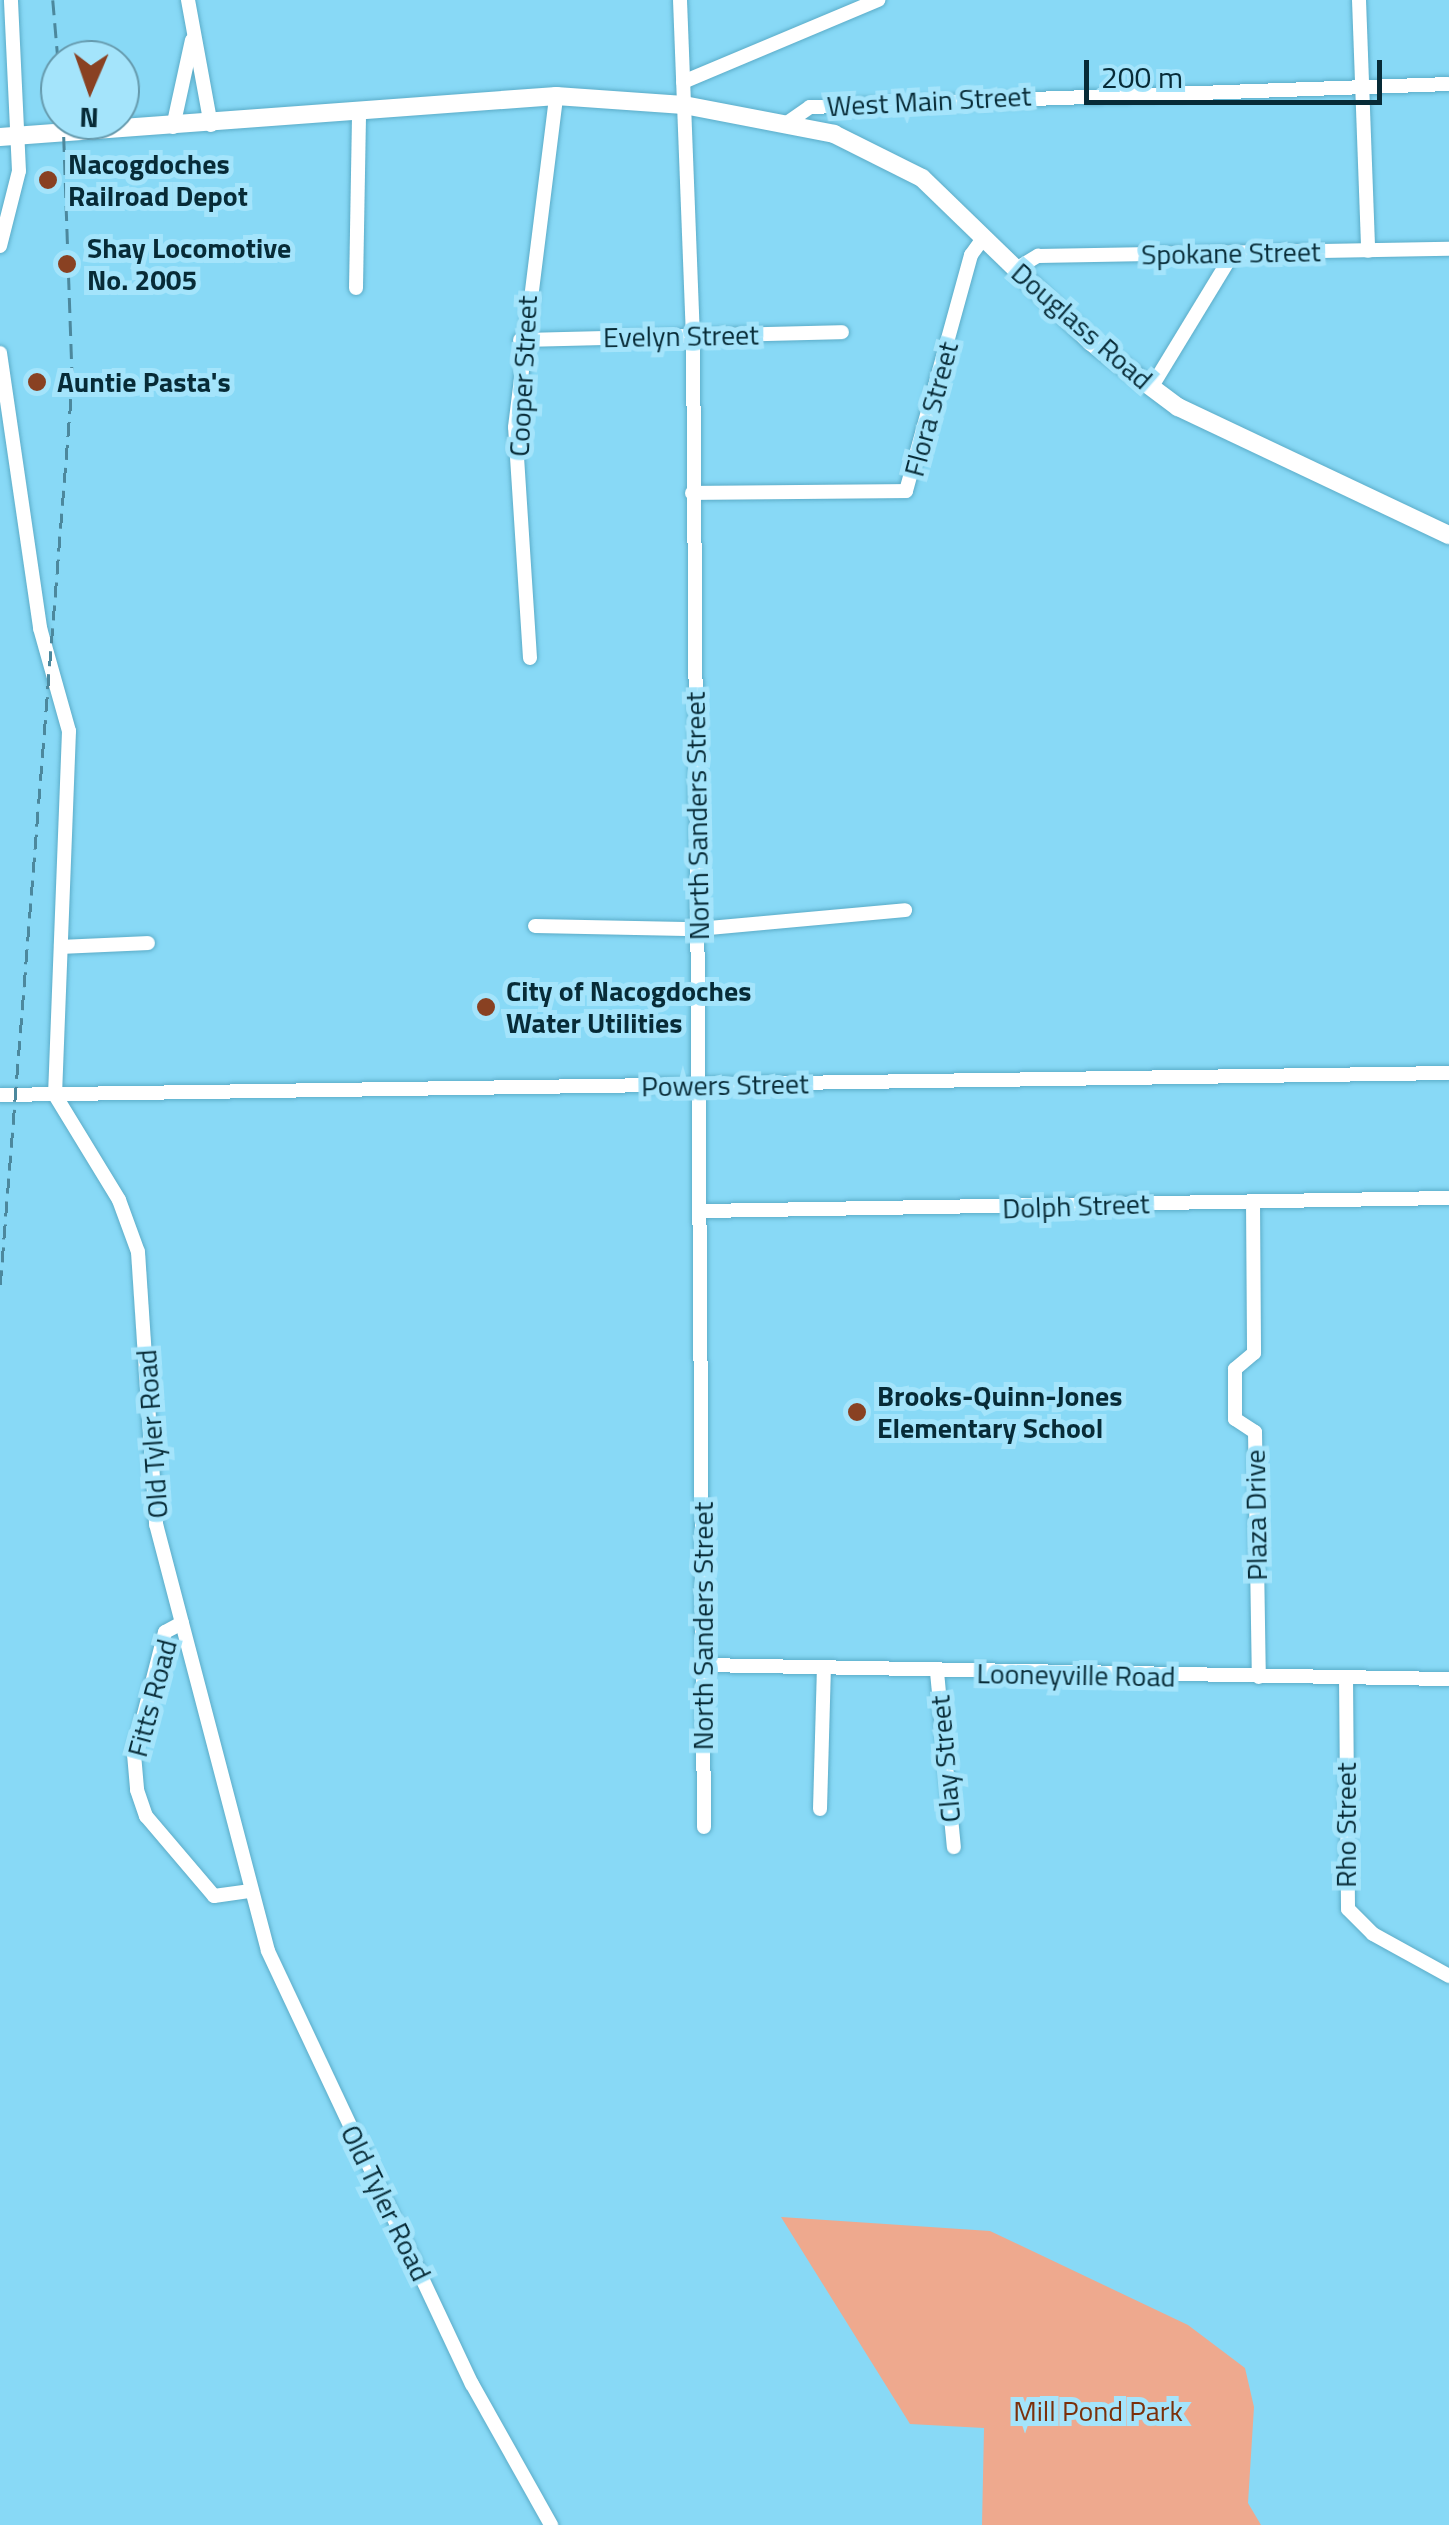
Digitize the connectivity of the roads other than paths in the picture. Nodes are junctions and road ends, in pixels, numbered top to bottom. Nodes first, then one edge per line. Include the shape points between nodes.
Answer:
1 (11, 0) edge
2 (188, 0) edge
3 (680, 0) edge
4 (878, 0) edge
5 (1359, 0) edge
6 (193, 35) junction
7 (683, 82) junction
8 (1449, 84) edge
9 (1364, 86) junction
10 (556, 96) junction
11 (684, 104) junction
12 (359, 112) junction
13 (787, 123) junction
14 (211, 124) junction
15 (173, 127) junction
16 (20, 136) junction
17 (0, 137) edge
18 (984, 237) junction
19 (0, 246) edge
20 (1449, 249) edge
21 (1368, 251) junction
22 (1232, 254) junction
23 (1016, 269) junction
24 (356, 288) dead end
25 (842, 332) dead end
26 (693, 336) junction
27 (520, 340) junction
28 (0, 353) edge
29 (1151, 388) junction
30 (692, 494) junction
31 (1449, 535) edge
32 (530, 658) dead end
33 (905, 910) dead end
34 (535, 926) dead end
35 (698, 930) junction
36 (148, 943) dead end
37 (61, 948) junction
38 (1449, 1073) edge
39 (700, 1084) junction
40 (0, 1095) edge
41 (56, 1095) junction
42 (1449, 1198) edge
43 (1253, 1202) junction
44 (704, 1211) junction
45 (182, 1623) junction
46 (704, 1665) junction
47 (824, 1670) junction
48 (937, 1672) junction
49 (1258, 1677) junction
50 (1346, 1678) junction
51 (1449, 1678) edge
52 (820, 1809) dead end
53 (704, 1827) dead end
54 (954, 1846) dead end
55 (251, 1890) junction
56 (1449, 1976) edge
57 (551, 2525) edge

1 - 16 street
2 - 6 street
3 - 7 street, North Sanders Street
4 - 7 street
5 - 9 street
6 - 14 street
6 - 15 street
7 - 11 street, North Sanders Street
8 - 9 street, West Main Street
9 - 13 street, West Main Street via 810,107
9 - 21 street
10 - 11 main road, West Main Street
10 - 12 main road, West Main Street
10 - 27 street, Cooper Street
11 - 13 main road, West Main Street
11 - 26 street, North Sanders Street
12 - 14 main road, West Main Street
12 - 24 street
13 - 18 main road, Douglass Road via 882,152
14 - 15 main road, West Main Street
15 - 16 main road, West Main Street
16 - 17 main road, West Main Street
16 - 19 street
18 - 23 main road, Douglass Road
18 - 30 street, Flora Street via 971,255 906,491
20 - 21 street, Spokane Street
21 - 22 street, Spokane Street
22 - 23 street, Spokane Street via 1038,256
22 - 29 street
23 - 29 main road, Douglass Road
25 - 26 street, Evelyn Street
26 - 27 street, Evelyn Street
26 - 30 street, North Sanders Street
27 - 32 street, Cooper Street via 515,427
28 - 37 street via 41,637 67,716
29 - 31 main road, Douglass Road via 1256,450
30 - 35 street, North Sanders Street
33 - 35 street
34 - 35 street
35 - 39 street, North Sanders Street
36 - 37 street
37 - 41 street
38 - 39 street, Powers Street
39 - 41 street, Powers Street
39 - 44 street, North Sanders Street
40 - 41 street, Powers Street
41 - 45 street, Old Tyler Road via 118,1200 138,1252 148,1466
42 - 43 street, Dolph Street
43 - 44 street, Dolph Street
43 - 49 street, Plaza Drive via 1254,1358 1234,1369 1234,1402 1235,1418 1255,1432
44 - 46 street, North Sanders Street
45 - 55 street, Old Tyler Road
45 - 55 street, Fitts Road via 165,1632 134,1754 137,1790 146,1816 214,1896
46 - 47 street, Looneyville Road
46 - 53 street, North Sanders Street
47 - 48 street, Looneyville Road
47 - 52 street
48 - 49 street, Looneyville Road
48 - 54 street, Clay Street
49 - 50 street, Looneyville Road
50 - 51 street, Looneyville Road
50 - 56 street, Rho Street via 1346,1902 1366,1929
55 - 57 street, Old Tyler Road via 283,1989 472,2384

